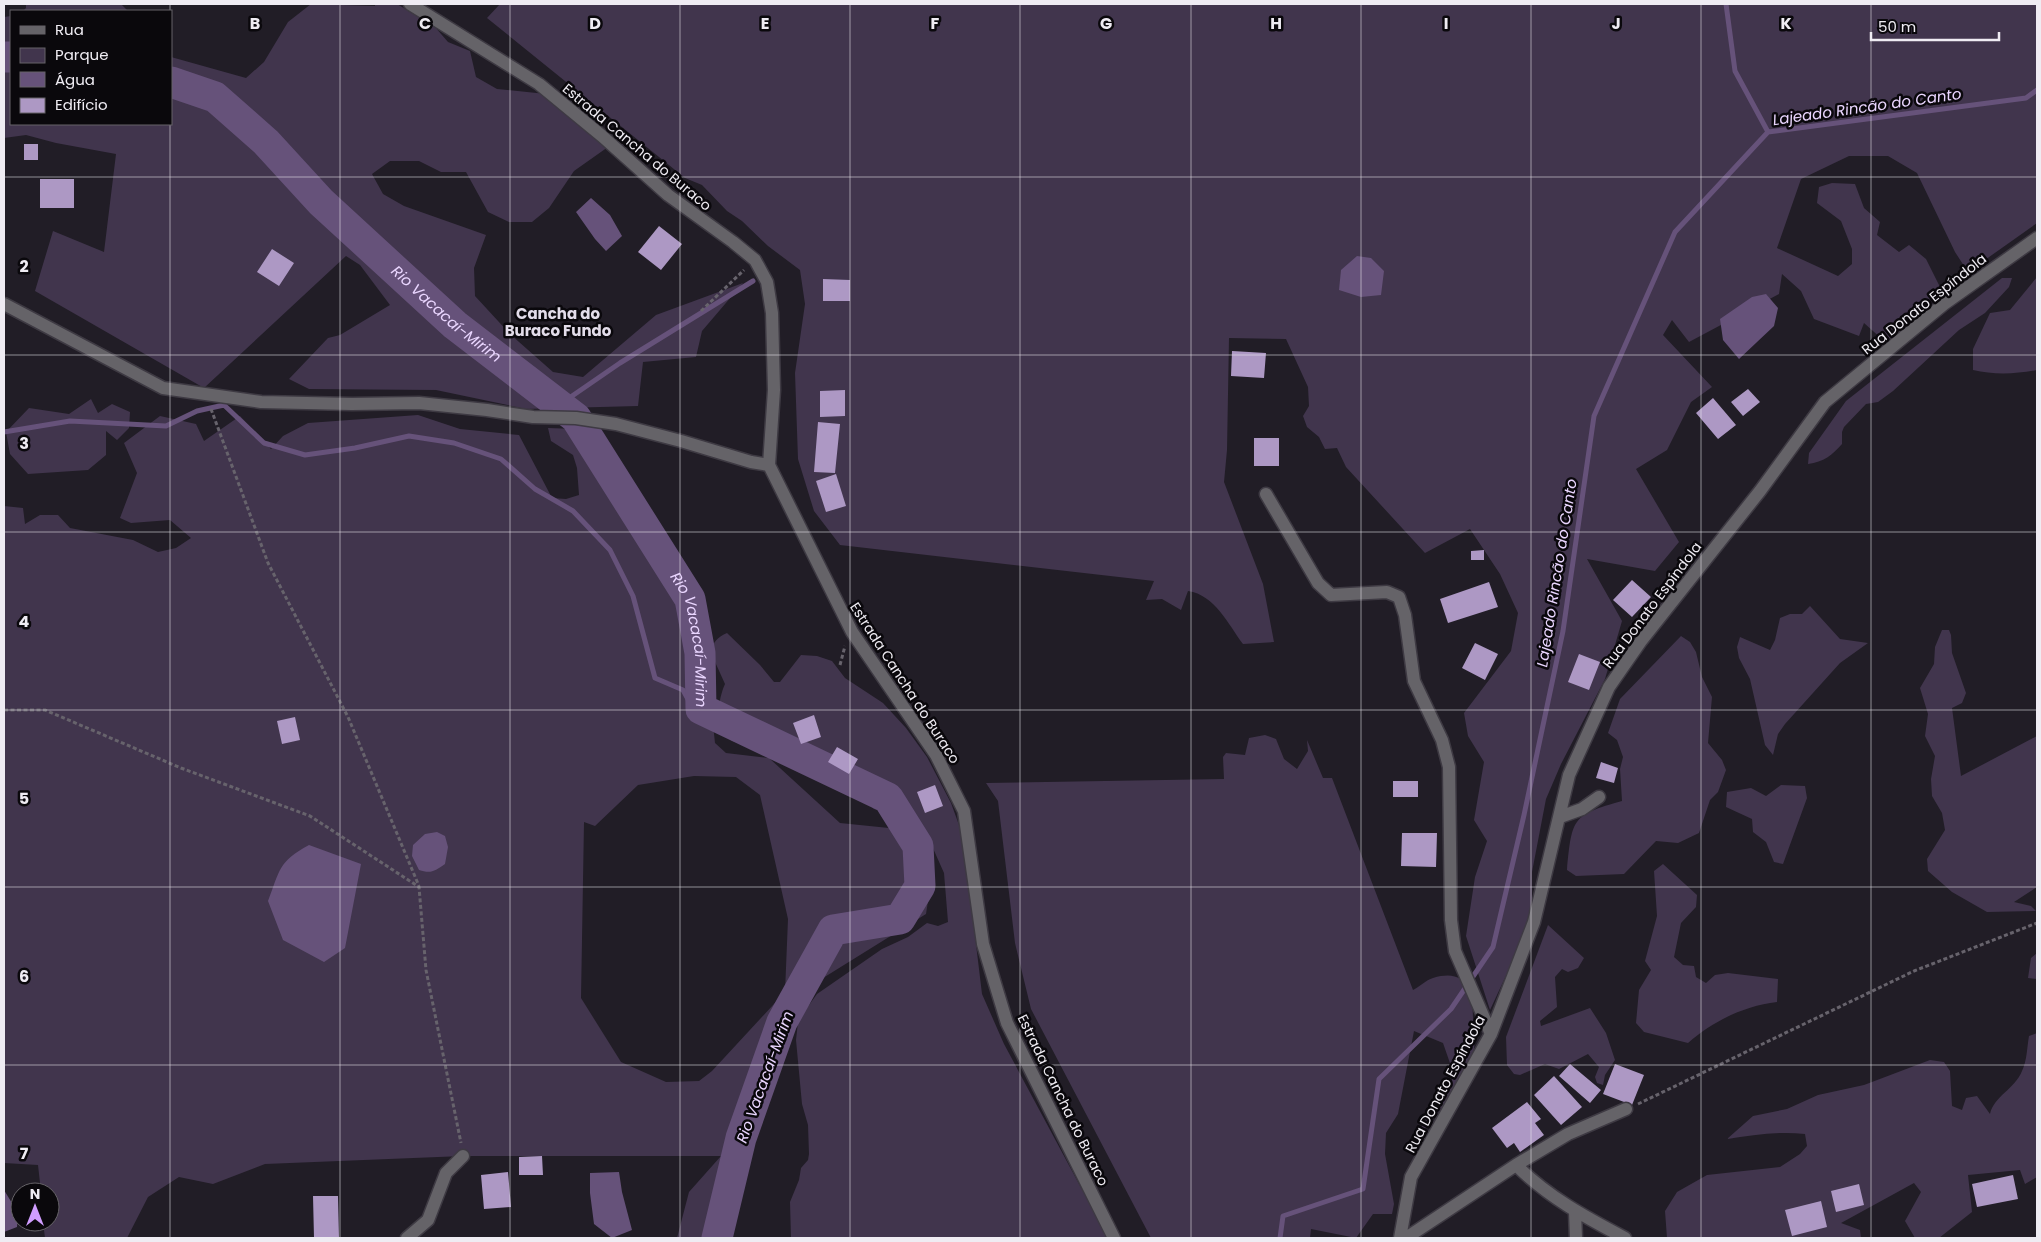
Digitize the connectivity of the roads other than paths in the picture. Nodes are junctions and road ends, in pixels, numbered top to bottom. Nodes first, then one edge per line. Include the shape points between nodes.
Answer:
1 (410, 4) edge
2 (2037, 238) edge
3 (4, 304) edge
4 (769, 465) junction
5 (1266, 494) dead end
6 (1599, 797) dead end
7 (1560, 817) junction
8 (1491, 1034) junction
9 (1626, 1109) road end
10 (463, 1156) road end
11 (1516, 1165) junction
12 (1575, 1212) junction
13 (407, 1238) edge
14 (1114, 1238) edge
15 (1400, 1238) edge
16 (1406, 1238) edge
17 (1576, 1238) edge
18 (1625, 1238) edge

1 - 4 street, Estrada Cancha do Buraco via 539,84 668,195 755,260 767,282 772,313 774,390
2 - 7 street, Rua Donato Espíndola via 1944,304 1825,402 1760,491 1640,641 1609,687 1569,775
3 - 4 street via 163,388 261,402 419,403 533,418 576,418 616,424
4 - 14 street, Estrada Cancha do Buraco via 852,632 936,755 964,811 983,944 1007,1023
5 - 8 street via 1318,583 1331,595 1387,592 1399,597 1405,615 1414,681 1442,740 1449,767 1455,951
6 - 7 street via 1582,809
7 - 8 street, Rua Donato Espíndola via 1534,922
8 - 15 street, Rua Donato Espíndola via 1411,1177
9 - 11 street via 1568,1134
10 - 13 street via 446,1173 428,1220
11 - 12 street via 1536,1185
11 - 16 street
12 - 17 street
12 - 18 street

